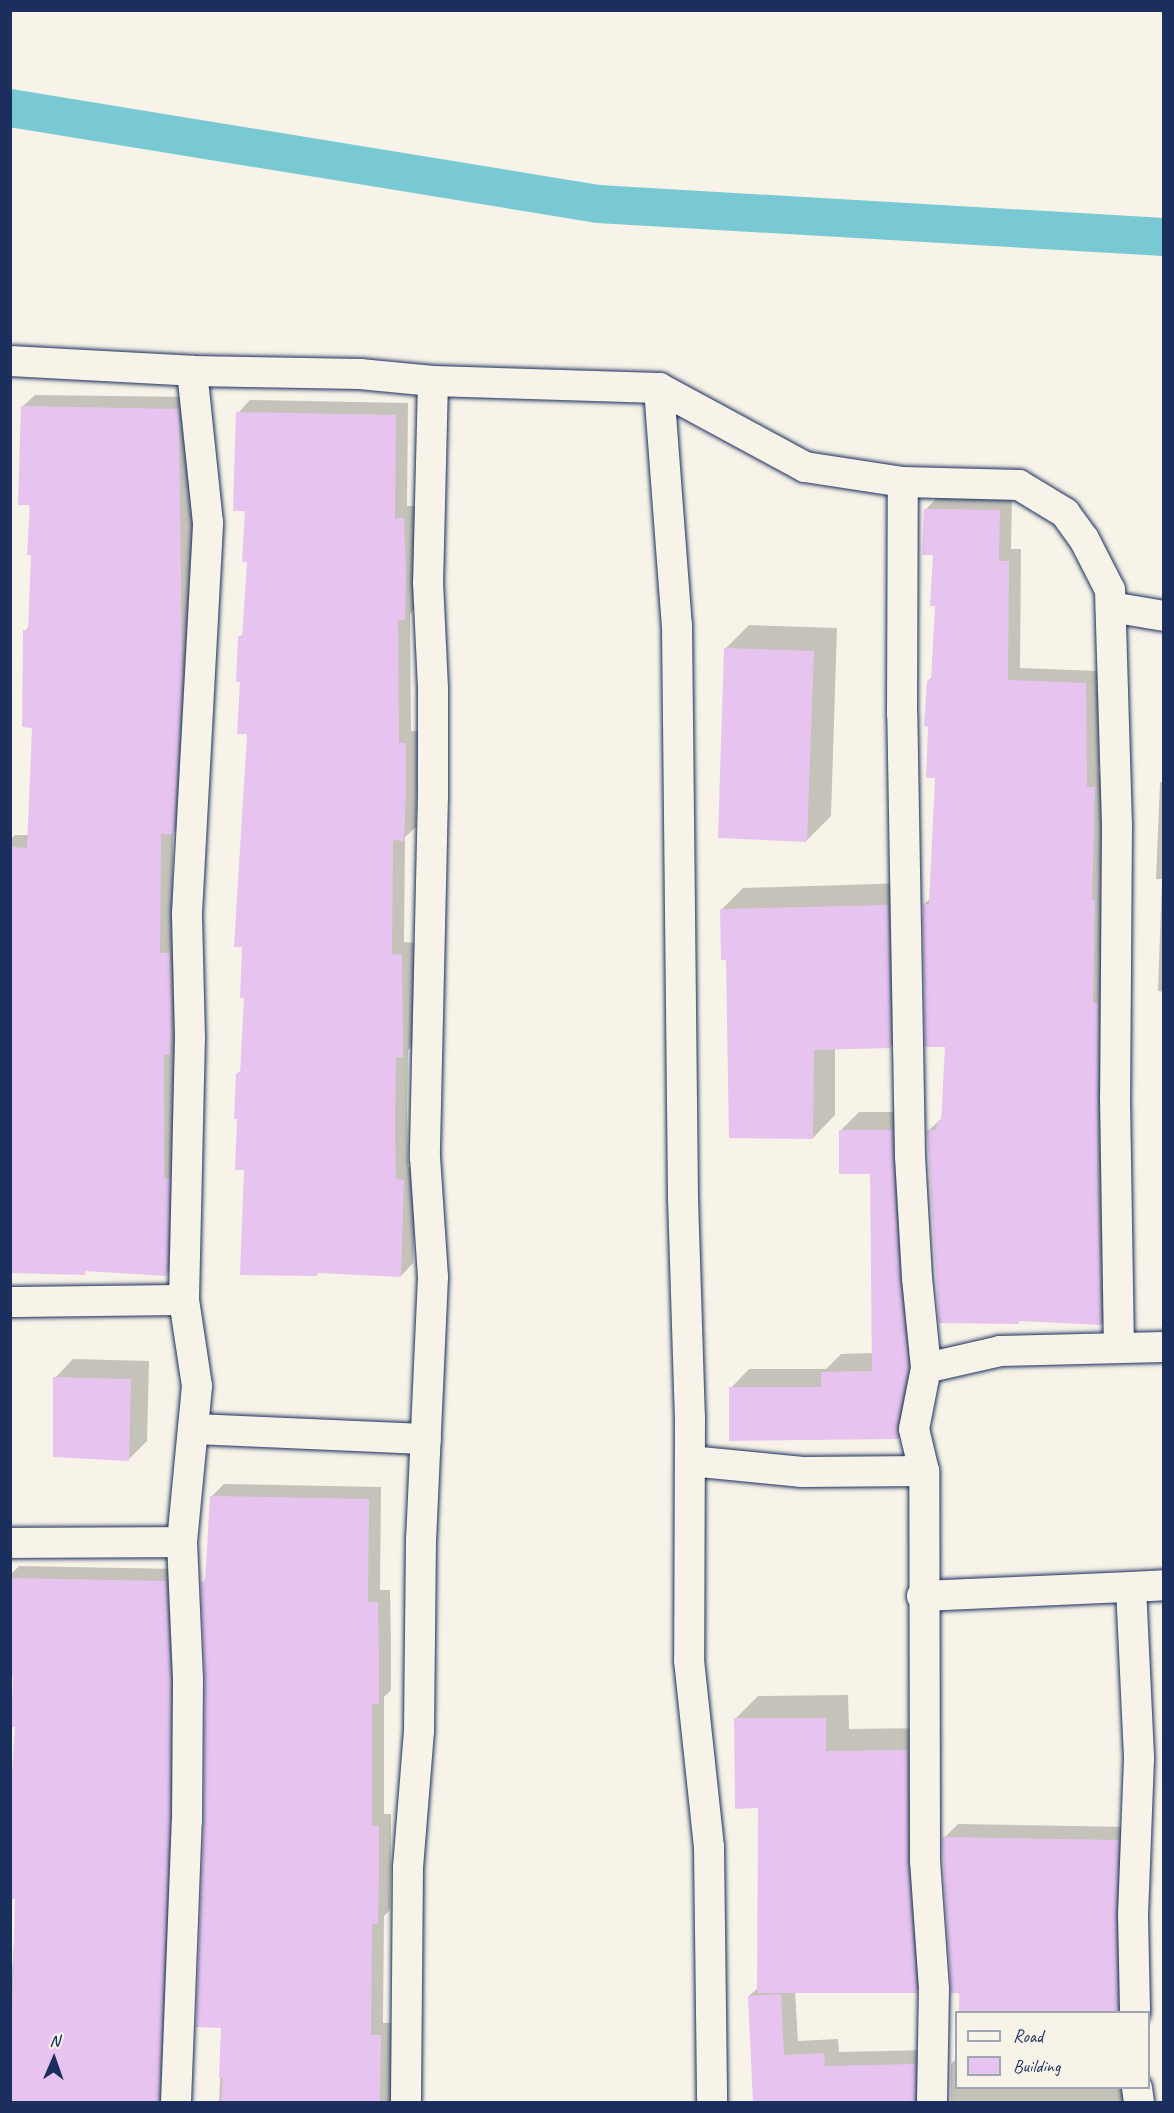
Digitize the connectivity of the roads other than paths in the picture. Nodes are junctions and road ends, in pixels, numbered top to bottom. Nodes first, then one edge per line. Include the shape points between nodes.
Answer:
1 (10, 361) edge
2 (192, 371) junction
3 (433, 381) junction
4 (659, 388) junction
5 (903, 482) junction
6 (1111, 607) junction
7 (1164, 616) edge
8 (184, 1300) junction
9 (10, 1302) edge
10 (1164, 1347) edge
11 (1119, 1348) junction
12 (926, 1368) junction
13 (193, 1429) junction
14 (426, 1439) junction
15 (690, 1461) junction
16 (924, 1472) junction
17 (182, 1542) junction
18 (10, 1543) edge
19 (1164, 1585) edge
20 (1131, 1587) junction
21 (922, 1596) junction
22 (1135, 2011) edge
23 (176, 2103) edge
24 (406, 2103) edge
25 (712, 2103) edge
26 (932, 2103) edge

1 - 2 street
2 - 3 street via 360,374
2 - 8 street via 208,523 188,913 190,1038
3 - 4 street
3 - 14 street via 428,582 433,795 426,1157 433,1277
4 - 5 street via 805,468
4 - 15 street via 677,625
5 - 6 street via 1019,485 1065,513 1084,539 1110,590
5 - 12 street via 902,703 910,1157 916,1278
6 - 7 street
6 - 11 street via 1117,825 1115,1097
8 - 9 street
8 - 13 street via 197,1386
10 - 11 street
11 - 12 street via 1000,1351
12 - 16 street via 914,1429
13 - 14 street
13 - 17 street
14 - 24 street via 419,1731 408,1868
15 - 16 street via 802,1472
15 - 25 street via 689,1660 709,1847
16 - 21 street
17 - 18 street
17 - 23 street via 188,1679 188,1821
19 - 20 street
20 - 21 street
20 - 22 street via 1139,1759 1133,1915
21 - 26 street via 925,1861 934,1989

